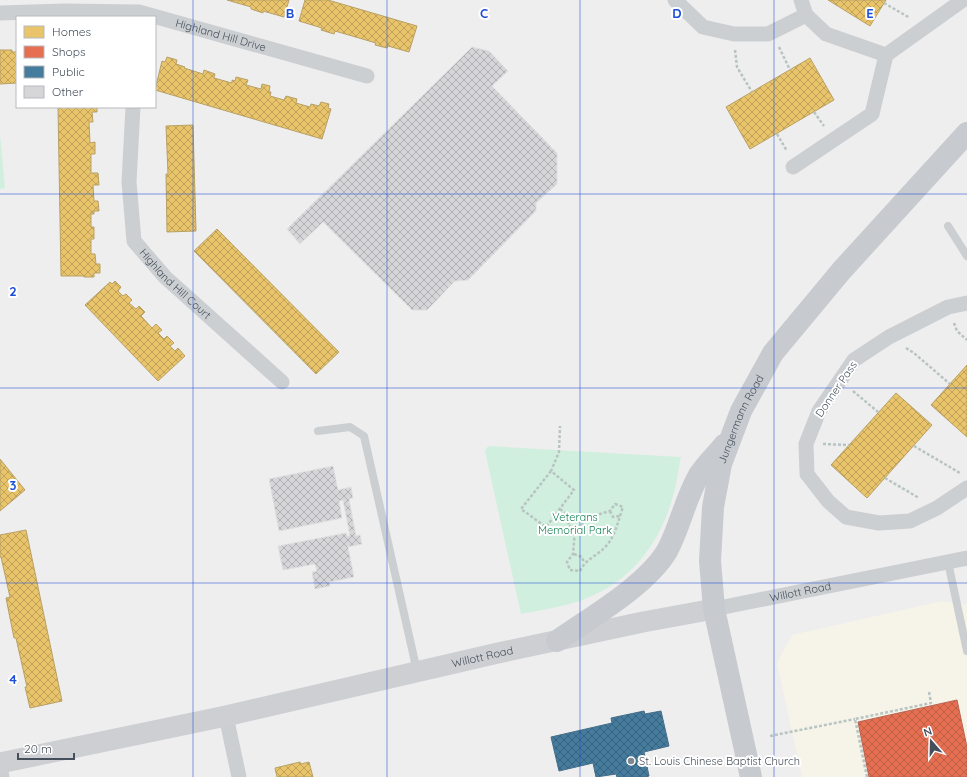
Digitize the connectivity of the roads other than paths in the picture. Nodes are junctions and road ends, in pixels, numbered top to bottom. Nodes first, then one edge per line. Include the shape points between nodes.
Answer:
1 (675, 0) edge
2 (801, 0) edge
3 (962, 0) edge
4 (0, 13) edge
5 (139, 15) edge
6 (806, 15) junction
7 (156, 20) edge
8 (886, 55) junction
9 (367, 76) dead end
10 (133, 108) edge
11 (967, 133) edge
12 (793, 167) dead end
13 (948, 226) dead end
14 (967, 256) edge
15 (967, 303) edge
16 (282, 382) dead end
17 (318, 431) dead end
18 (731, 436) junction
19 (967, 488) edge
20 (967, 558) edge
21 (948, 562) junction
22 (714, 609) junction
23 (557, 641) junction
24 (967, 651) edge
25 (417, 672) junction
26 (226, 716) junction
27 (0, 763) edge
28 (0, 766) edge
29 (2, 777) edge
30 (239, 777) edge
31 (751, 777) edge

1 - 6 street via 703,26 734,34 768,34
2 - 6 street
3 - 8 street
4 - 5 street, Highland Hill Drive via 65,11
6 - 8 street via 826,34
7 - 9 street, Highland Hill Drive
8 - 12 street via 872,114
10 - 16 street, Highland Hill Court via 129,182 134,241 165,277
11 - 18 main road, Jungermann Road via 842,270 773,353 741,411
13 - 14 lane
15 - 19 street, Donner Pass via 948,307 889,337 854,360 819,411 806,444 808,474 828,501 846,517 878,523 910,521 937,508
17 - 25 lane via 350,427 364,436
18 - 22 main road, Jungermann Road via 721,464 713,507 710,562
18 - 23 main road via 699,475 684,506 673,538 655,568 616,600
20 - 21 street, Willott Road
21 - 22 street, Willott Road
21 - 24 lane
22 - 23 main road, Willott Road
22 - 31 main road, Jungermann Road
23 - 25 main road, Willott Road
25 - 26 main road, Willott Road
26 - 27 main road, Willott Road
26 - 30 street
28 - 29 street

